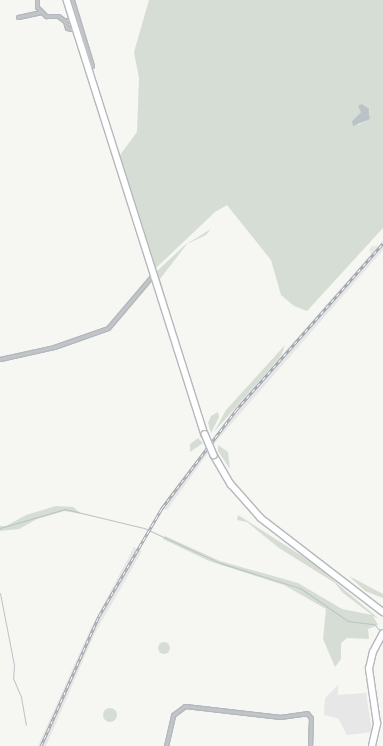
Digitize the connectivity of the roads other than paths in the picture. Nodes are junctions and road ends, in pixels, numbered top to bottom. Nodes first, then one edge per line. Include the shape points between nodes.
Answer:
1 (37, 0) edge
2 (67, 0) edge
3 (72, 0) edge
4 (41, 12) junction
5 (18, 16) dead end
6 (73, 19) junction
7 (65, 21) junction
8 (72, 29) dead end
9 (92, 66) dead end
10 (154, 275) junction
11 (0, 359) edge
12 (381, 609) edge
13 (383, 633) edge
14 (166, 746) edge
15 (310, 746) edge
16 (372, 746) edge

1 - 4 street
2 - 6 main road
3 - 9 street
4 - 5 street
4 - 7 street
6 - 7 street
6 - 10 main road
7 - 8 street via 67,28
10 - 11 street via 108,328 39,352
10 - 12 main road, bridge via 205,434 231,484 261,518
13 - 16 main road via 369,669 377,724
14 - 15 street via 173,715 185,706 280,717 307,714 311,718

